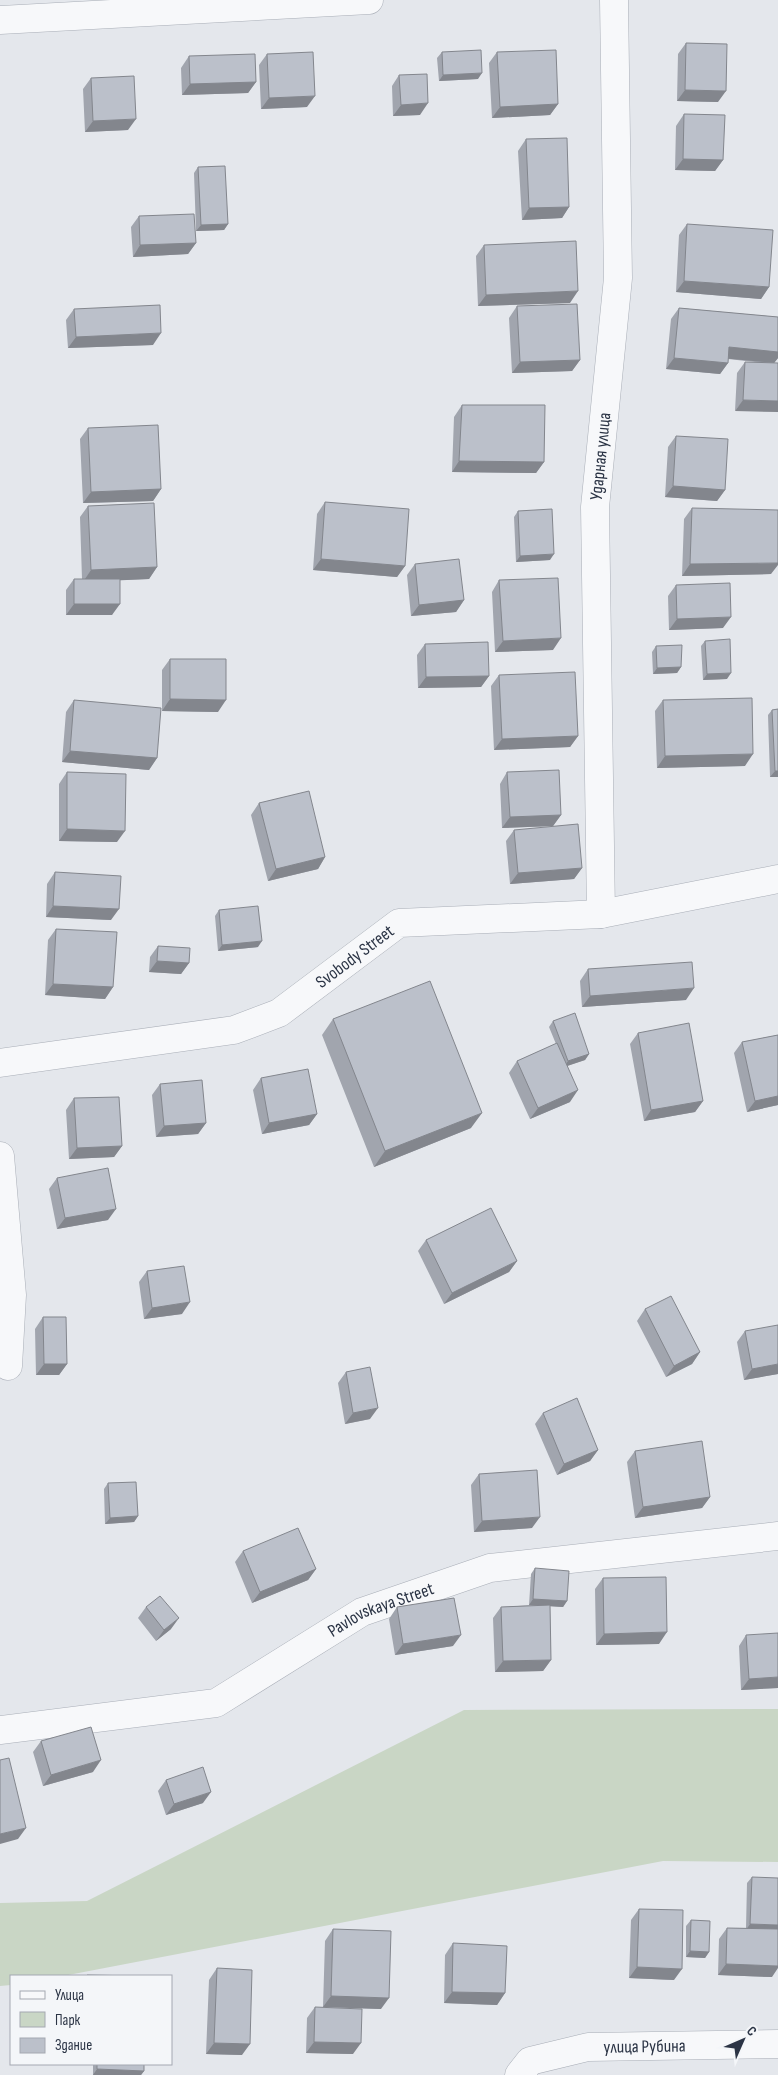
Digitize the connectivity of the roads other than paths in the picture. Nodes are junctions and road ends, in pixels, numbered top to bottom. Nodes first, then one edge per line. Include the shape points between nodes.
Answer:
1 (369, 0) edge
2 (614, 0) edge
3 (0, 20) edge
4 (778, 879) edge
5 (601, 914) junction
6 (0, 1063) edge
7 (0, 1156) edge
8 (8, 1366) dead end
9 (778, 1536) edge
10 (0, 1730) edge
11 (778, 2044) edge
12 (519, 2075) edge

1 - 3 street
2 - 5 street, Ударная улица via 618,278 595,507
4 - 5 street, Svobody Street
5 - 6 street, Svobody Street via 398,923 279,1013 234,1030
7 - 8 street via 12,1295
9 - 10 street, Pavlovskaya Street via 490,1568 362,1612 216,1703
11 - 12 street, улица Рубина via 588,2047 530,2061

